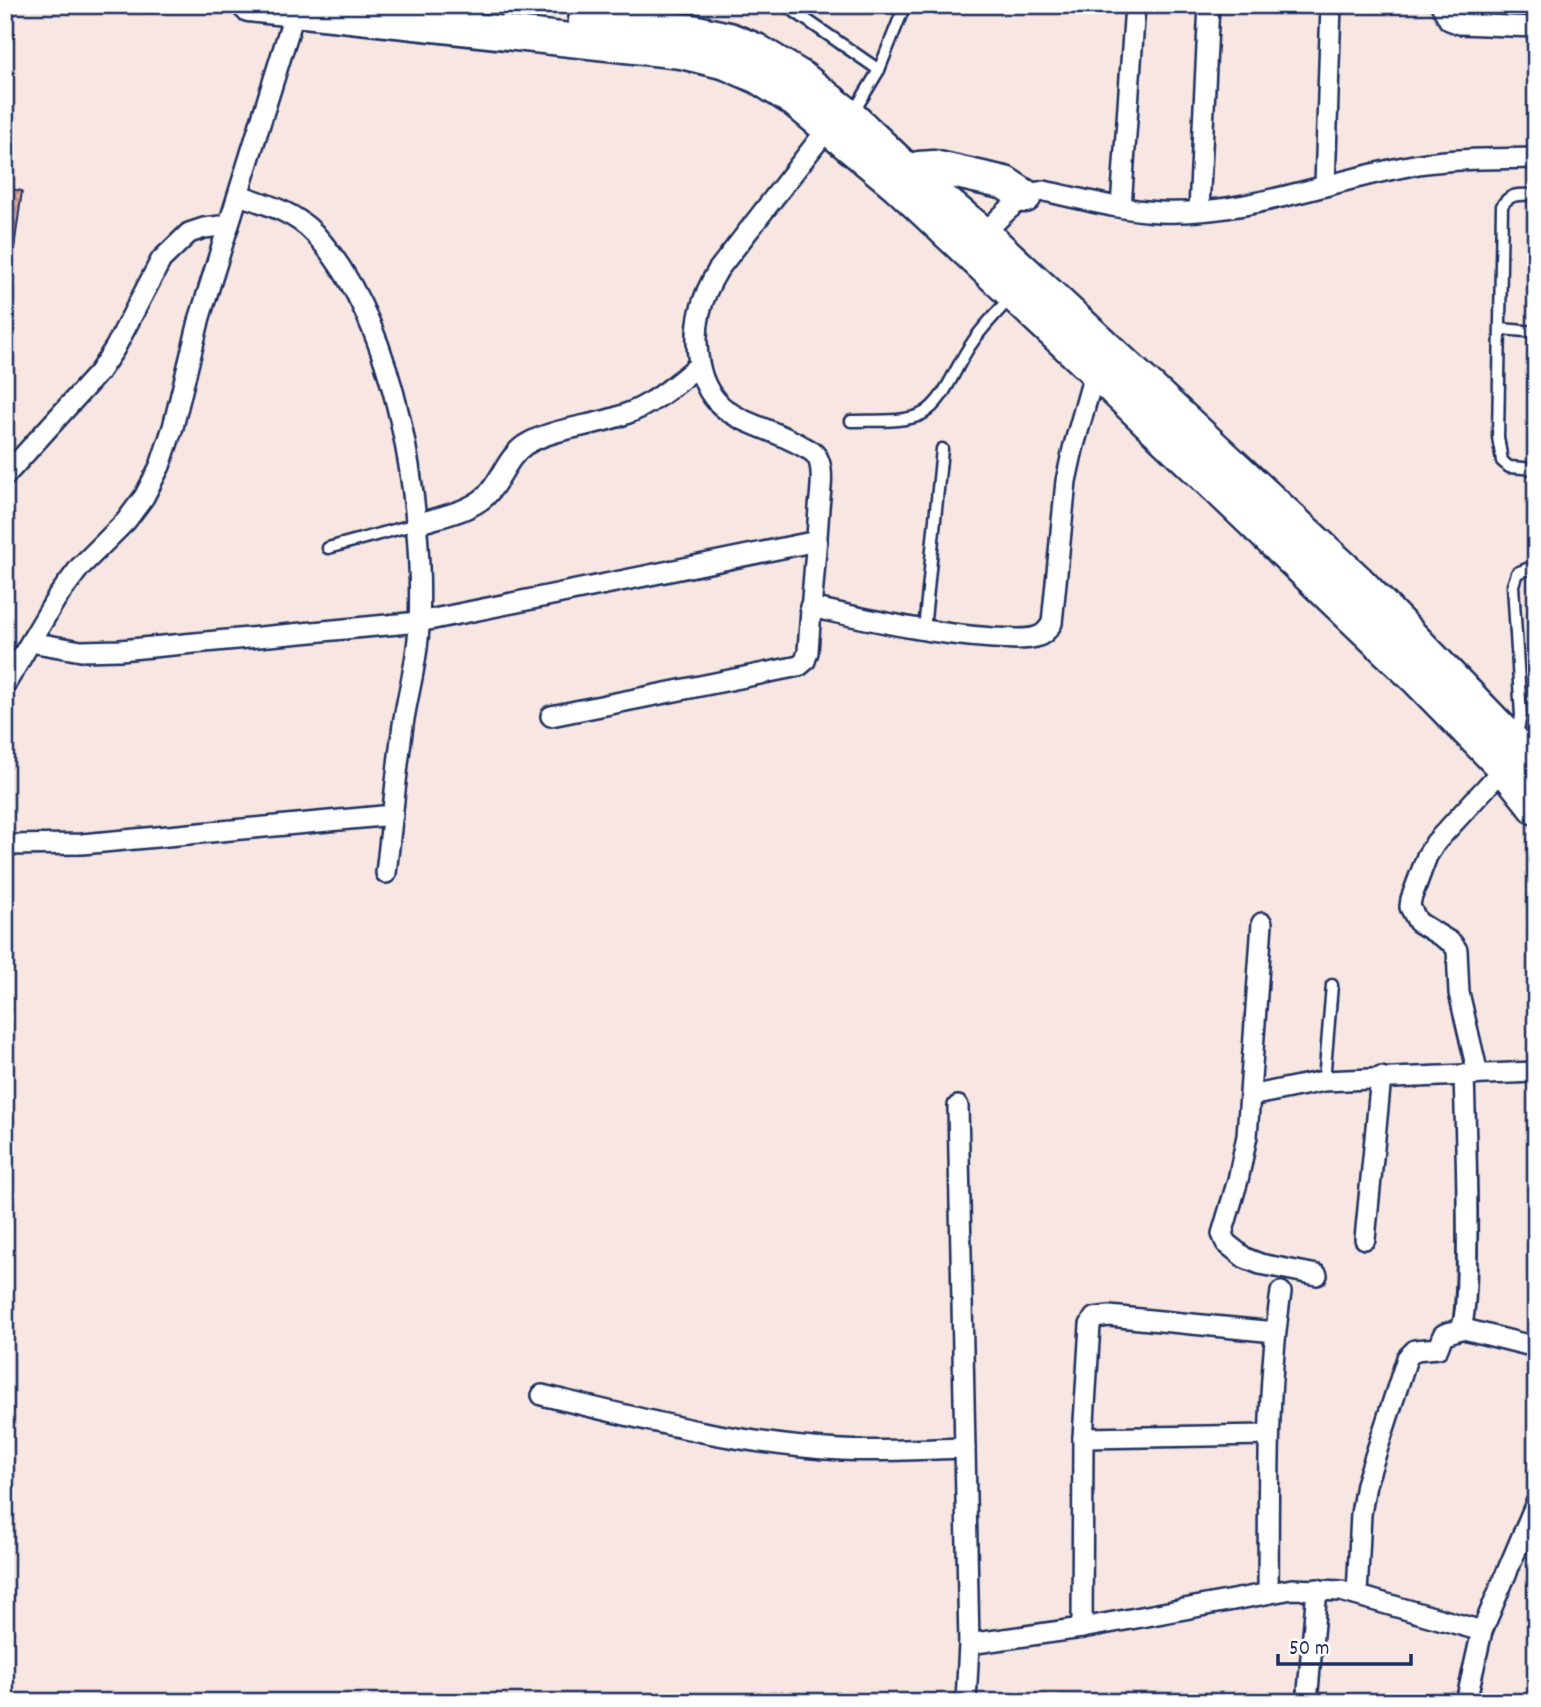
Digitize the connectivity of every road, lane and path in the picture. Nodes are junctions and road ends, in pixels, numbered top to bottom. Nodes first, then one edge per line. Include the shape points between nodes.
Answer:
1 (438, 5) edge
2 (785, 5) edge
3 (905, 5) edge
4 (1135, 5) edge
5 (1209, 5) edge
6 (1331, 5) edge
7 (1441, 5) edge
8 (259, 6) edge
9 (297, 8) edge
10 (508, 9) edge
11 (1536, 27) edge
12 (879, 69) junction
13 (839, 122) junction
14 (1536, 158) edge
15 (903, 179) junction
16 (1325, 185) junction
17 (239, 195) junction
18 (1536, 195) edge
19 (1025, 196) junction
20 (1121, 207) junction
21 (1199, 211) junction
22 (229, 225) junction
23 (976, 244) junction
24 (1013, 295) junction
25 (1501, 329) junction
26 (1536, 332) edge
27 (699, 365) junction
28 (1096, 371) junction
29 (851, 421) dead end
30 (942, 449) dead end
31 (1536, 469) edge
32 (5, 476) edge
33 (416, 524) junction
34 (817, 541) junction
35 (328, 548) dead end
36 (1536, 571) edge
37 (810, 607) junction
38 (419, 622) junction
39 (924, 631) junction
40 (30, 642) junction
41 (5, 685) edge
42 (551, 716) dead end
43 (1509, 755) junction
44 (1536, 765) edge
45 (1536, 808) edge
46 (393, 815) junction
47 (5, 845) edge
48 (386, 873) dead end
49 (1262, 923) dead end
50 (1332, 985) dead end
51 (1536, 1072) edge
52 (1471, 1075) junction
53 (1381, 1077) junction
54 (1324, 1081) junction
55 (1250, 1096) junction
56 (958, 1106) dead end
57 (1365, 1239) dead end
58 (1317, 1275) dead end
59 (1281, 1292) dead end
60 (1460, 1328) junction
61 (1275, 1332) junction
62 (1536, 1347) edge
63 (542, 1395) dead end
64 (1269, 1435) junction
65 (1083, 1438) junction
66 (965, 1448) junction
67 (1536, 1503) edge
68 (1317, 1589) junction
69 (1268, 1592) junction
70 (1357, 1595) junction
71 (1082, 1628) junction
72 (1482, 1631) junction
73 (969, 1644) junction
74 (1472, 1700) edge
75 (966, 1702) edge
76 (1307, 1702) edge

1 - 10 main road
2 - 12 lane
3 - 12 lane
4 - 20 street
5 - 21 street
6 - 16 street
7 - 11 street via 1449,20 1460,24
8 - 9 main road
9 - 13 main road via 681,52 758,77
9 - 17 street
10 - 13 main road via 693,30 729,39 802,78
12 - 13 lane
13 - 15 main road
13 - 27 street via 707,288 696,339
14 - 16 street via 1422,164
15 - 19 main road via 927,168 950,169 1005,183
15 - 23 main road
16 - 21 street
17 - 22 street
17 - 33 street via 290,214 313,232 359,298 382,356 402,429
18 - 25 lane via 1514,195 1502,206
19 - 20 street via 1044,191
19 - 23 street
20 - 21 street
22 - 32 street via 189,233 175,244 161,260 99,372
22 - 40 street via 160,466 144,497 80,567
23 - 24 main road
23 - 43 main road via 1358,581
24 - 28 main road
24 - 29 lane via 982,329 943,391 922,414
25 - 26 lane
25 - 31 lane via 1499,452 1509,467
27 - 33 street via 640,409 524,446 477,503
27 - 34 street via 716,403 730,414 814,452 821,472
28 - 39 street via 1066,481 1052,623 1047,632 1021,639
28 - 43 main road via 1419,681
30 - 39 lane
33 - 35 lane
33 - 38 street
34 - 37 street
34 - 38 street
36 - 43 lane via 1517,573 1513,585 1521,716
37 - 39 street
37 - 42 street via 808,652 799,666
38 - 40 street via 100,651
38 - 46 street
40 - 41 street
43 - 44 main road
43 - 45 main road
43 - 52 street via 1436,842 1410,899 1418,922 1457,950
46 - 47 street via 82,844
46 - 48 street
49 - 55 street
50 - 54 lane
51 - 52 street
52 - 53 street
52 - 60 street via 1466,1277
53 - 54 street
53 - 57 street
54 - 55 street
55 - 58 street via 1244,1157 1222,1234 1245,1258
56 - 66 street
59 - 61 street
60 - 62 street
60 - 70 street via 1443,1335 1438,1348 1415,1350 1406,1358 1366,1485
61 - 64 street
61 - 65 street via 1094,1318 1086,1351
63 - 66 street via 751,1441 841,1450
64 - 65 street
64 - 69 street
65 - 71 street
66 - 73 street
67 - 72 street
68 - 69 street
68 - 70 street
68 - 76 street
69 - 71 street
70 - 72 street
71 - 73 street
72 - 74 street
73 - 75 street

